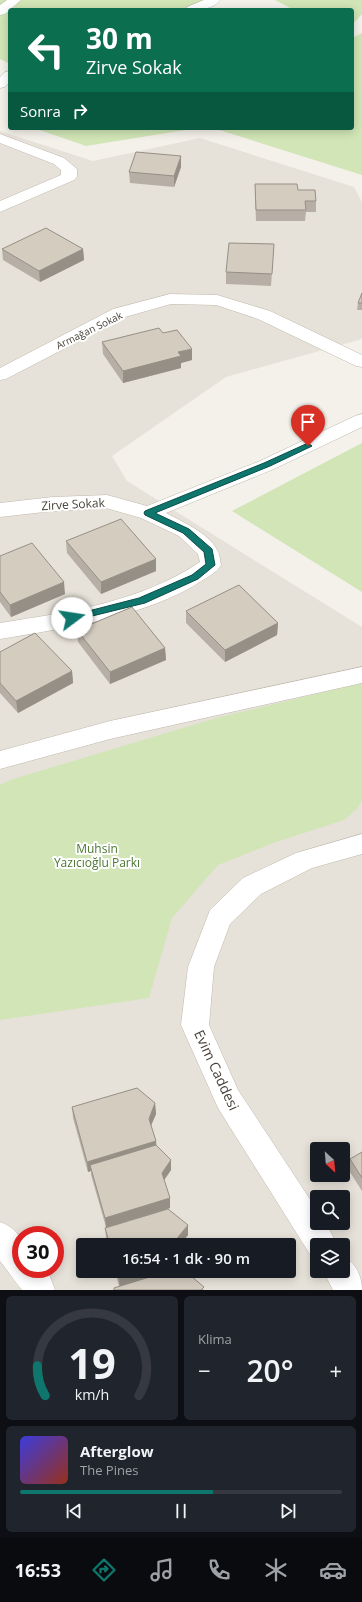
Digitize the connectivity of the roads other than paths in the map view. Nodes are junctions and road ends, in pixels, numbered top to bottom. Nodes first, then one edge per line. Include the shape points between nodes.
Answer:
1 (15, 0) edge
2 (214, 0) edge
3 (196, 8) edge
4 (0, 11) edge
5 (8, 68) edge
6 (0, 84) edge
7 (0, 138) edge
8 (0, 207) edge
9 (362, 362) edge
10 (0, 375) edge
11 (362, 420) edge
12 (0, 510) edge
13 (148, 513) junction
14 (0, 631) edge
15 (362, 675) edge
16 (0, 760) edge
17 (362, 844) edge
18 (0, 1236) edge
19 (318, 1238) edge
20 (12, 1251) edge
21 (33, 1278) edge
22 (343, 1278) edge
23 (39, 1290) edge
24 (351, 1290) edge

1 - 4 street
2 - 3 street
5 - 6 street
7 - 8 street via 59,161 69,169 69,177
9 - 10 street, Armağan Sokak via 264,316 217,300 170,299 119,313
11 - 13 street via 267,465
12 - 13 street, Zirve Sokak via 107,501
13 - 14 street, Zirve Sokak via 186,531 208,551 211,565 195,577 142,601 58,622
15 - 16 street via 110,730
17 - 19 street, Evim Caddesi via 305,860 252,886 219,918 201,967 195,1025 225,1093
18 - 20 street
21 - 23 street
22 - 24 street

